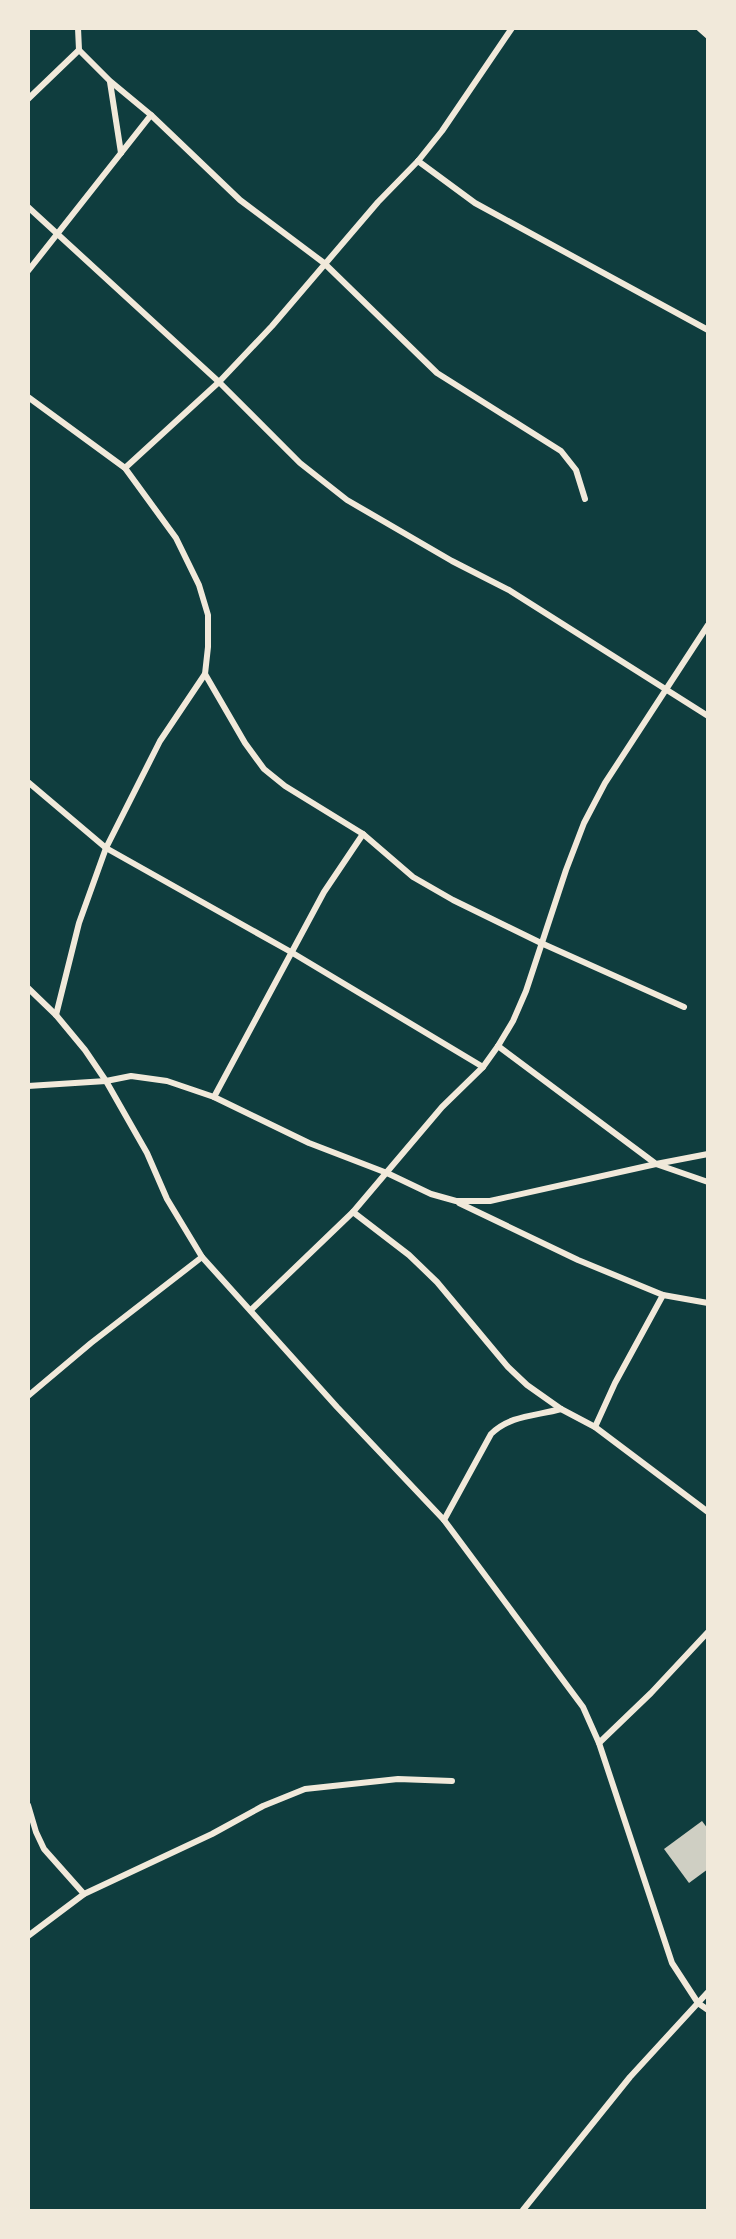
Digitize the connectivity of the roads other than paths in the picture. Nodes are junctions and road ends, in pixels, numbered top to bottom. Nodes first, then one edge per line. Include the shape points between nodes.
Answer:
1 (78, 28) edge
2 (512, 28) edge
3 (699, 28) edge
4 (708, 36) edge
5 (79, 50) junction
6 (110, 81) junction
7 (28, 99) edge
8 (151, 115) junction
9 (121, 153) junction
10 (417, 161) junction
11 (28, 207) edge
12 (58, 235) junction
13 (324, 263) junction
14 (28, 271) edge
15 (708, 330) edge
16 (219, 382) junction
17 (28, 397) edge
18 (125, 468) junction
19 (585, 499) dead end
20 (708, 625) edge
21 (205, 674) junction
22 (665, 690) junction
23 (708, 716) edge
24 (28, 782) edge
25 (363, 834) junction
26 (106, 848) junction
27 (541, 943) junction
28 (291, 952) junction
29 (28, 988) edge
30 (684, 1007) dead end
31 (56, 1015) junction
32 (498, 1046) junction
33 (483, 1067) junction
34 (106, 1081) junction
35 (28, 1086) edge
36 (214, 1097) junction
37 (708, 1155) edge
38 (656, 1164) junction
39 (387, 1173) junction
40 (708, 1182) edge
41 (456, 1201) junction
42 (353, 1212) junction
43 (202, 1257) junction
44 (663, 1295) junction
45 (708, 1303) edge
46 (251, 1310) junction
47 (28, 1396) edge
48 (561, 1409) junction
49 (595, 1427) junction
50 (708, 1512) edge
51 (444, 1520) junction
52 (708, 1632) edge
53 (600, 1743) junction
54 (452, 1781) dead end
55 (28, 1805) edge
56 (84, 1894) junction
57 (28, 1936) edge
58 (708, 1992) edge
59 (698, 2003) junction
60 (708, 2010) edge
61 (523, 2211) edge

1 - 5 street
2 - 10 street
3 - 4 street
5 - 6 street
5 - 7 street
6 - 8 street
6 - 9 street
8 - 9 street
8 - 13 street via 240,200
9 - 12 street
10 - 13 street
10 - 15 street via 475,203
11 - 12 street
12 - 14 street
12 - 16 street
13 - 16 street
13 - 19 street via 437,373 561,451 576,470
16 - 18 street
16 - 22 street via 300,463 347,500 519,596
17 - 18 street
18 - 21 street via 176,538 199,585 208,615
20 - 22 street
21 - 25 street via 244,743 264,769
21 - 26 street via 160,741
22 - 23 street
22 - 27 street via 584,823
24 - 26 street
25 - 27 street via 412,878
25 - 28 street via 324,892
26 - 28 street
26 - 31 street via 79,924
27 - 30 street
27 - 32 street via 513,1021
28 - 33 street
28 - 36 street
29 - 31 street
31 - 34 street
32 - 33 street
32 - 38 street
33 - 39 street via 442,1107
34 - 35 street
34 - 36 street via 131,1076 167,1081
34 - 43 street via 147,1154 166,1199
36 - 39 street via 309,1143
37 - 38 street
38 - 40 street
38 - 41 street via 490,1201
39 - 41 street
39 - 42 street
41 - 44 street via 578,1260
42 - 46 street
42 - 48 street via 409,1255 437,1282 508,1367
43 - 46 street
43 - 47 street
44 - 45 street
44 - 49 street
46 - 51 street via 336,1407
48 - 49 street
48 - 51 street via 508,1420 490,1434
49 - 50 street
51 - 53 street via 583,1707
52 - 53 street
53 - 59 street via 672,1963
54 - 56 street via 398,1779 305,1790 263,1806
55 - 56 street via 44,1849
56 - 57 street
58 - 59 street
59 - 60 street
59 - 61 street via 630,2077

